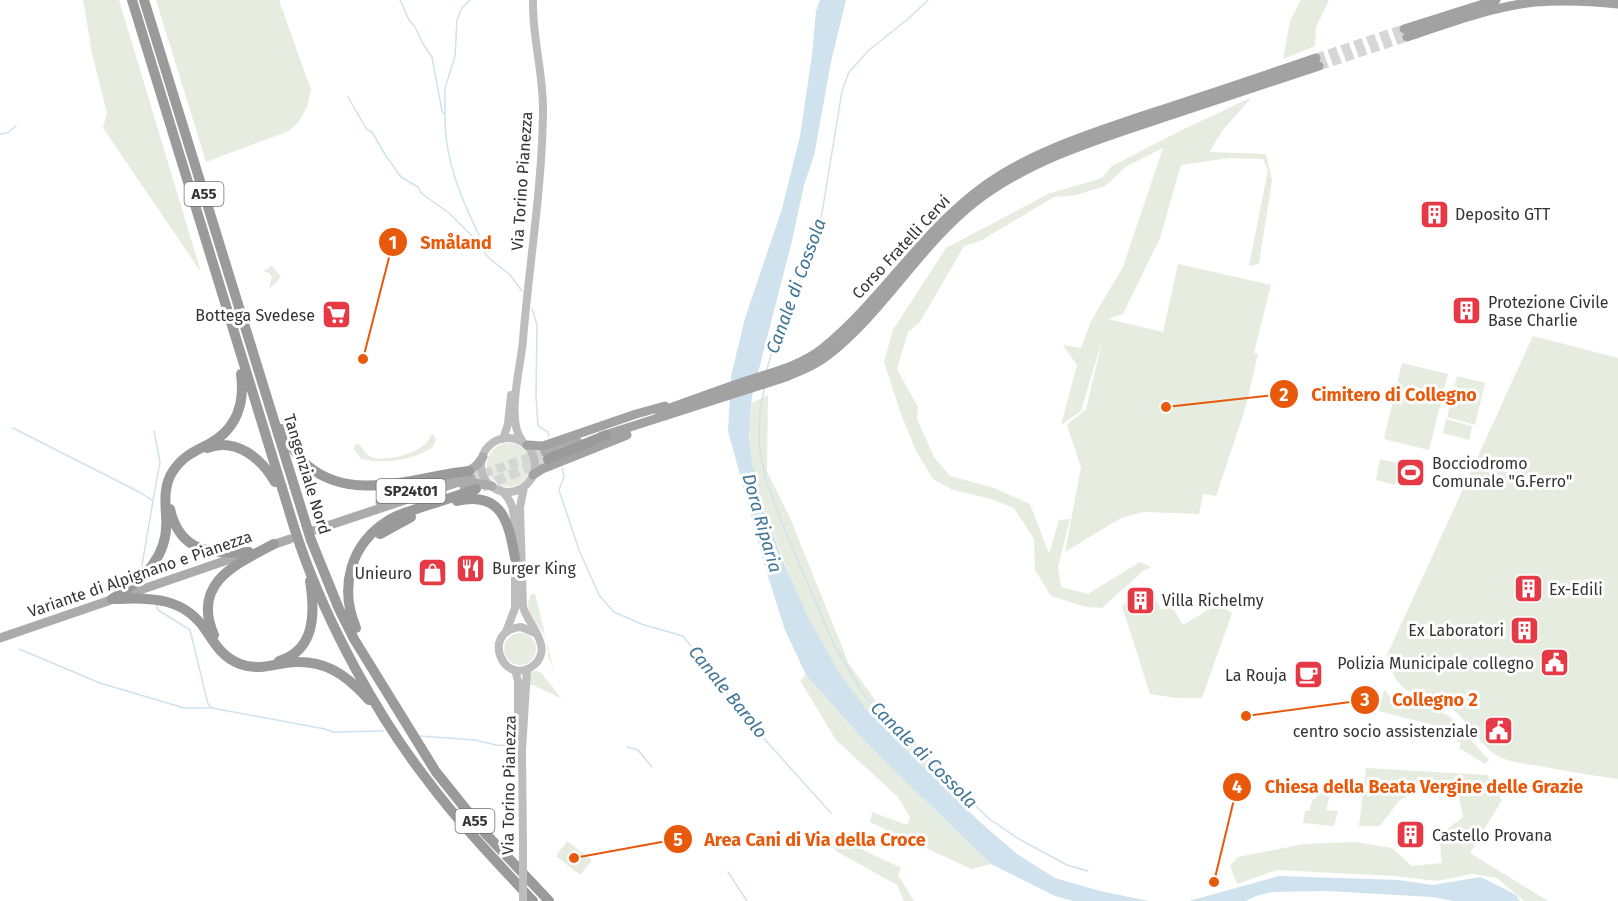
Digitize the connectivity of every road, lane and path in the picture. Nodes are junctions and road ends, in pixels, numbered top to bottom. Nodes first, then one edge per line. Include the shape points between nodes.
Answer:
1 (132, 0) edge
2 (144, 0) edge
3 (533, 0) edge
4 (1496, 0) edge
5 (1618, 4) edge
6 (524, 329) junction
7 (235, 337) junction
8 (781, 374) junction
9 (683, 407) junction
10 (273, 417) junction
11 (606, 435) junction
12 (503, 439) junction
13 (578, 441) junction
14 (525, 444) junction
15 (546, 456) joint
16 (483, 458) junction
17 (470, 474) junction
18 (533, 475) junction
19 (524, 487) junction
20 (496, 488) junction
21 (476, 489) tunnel mouth
22 (286, 503) junction
23 (338, 523) junction
24 (311, 532) junction
25 (290, 539) dead end
26 (274, 544) junction
27 (249, 552) junction
28 (359, 552) junction
29 (515, 558) junction
30 (307, 563) junction
31 (112, 599) junction
32 (506, 632) junction
33 (535, 633) junction
34 (0, 638) edge
35 (366, 660) junction
36 (527, 669) junction
37 (515, 670) junction
38 (383, 716) junction
39 (520, 845) junction
40 (521, 901) edge
41 (533, 901) edge
42 (549, 901) edge

1 - 7 highway, Tangenziale Nord / A55
2 - 10 highway, Tangenziale Nord / A55
3 - 6 main road, Via Torino Pianezza via 543,132
4 - 5 highway via 1405,33 1518,4 1565,0
6 - 12 main road, Via Torino Pianezza
6 - 14 main road, Via Torino Pianezza via 515,423
7 - 22 highway, Tangenziale Nord / A55
7 - 31 highway via 242,384 238,414 224,434 190,453 171,473 165,500 166,532 158,559 141,580
8 - 8 highway, Corso Fratelli Cervi via 807,368 826,357 948,227 1003,183 1076,148 1278,80 1318,62 1077,138 1000,175 944,220 837,336
8 - 9 highway, Corso Fratelli Cervi
9 - 11 highway
9 - 13 highway
9 - 14 highway via 636,414 543,446
9 - 18 highway
10 - 17 highway via 309,467 344,483 382,486
10 - 24 highway, Tangenziale Nord / A55
11 - 13 highway
11 - 15 highway
12 - 14 main road via 514,438
12 - 16 main road via 488,446
13 - 15 main road
14 - 18 main road via 535,460
16 - 17 main road, SP24t01
16 - 20 main road via 482,471
17 - 23 main road, SP24t01 via 363,508
18 - 19 main road
19 - 20 main road via 512,491
19 - 33 main road via 520,507 521,590 526,617
20 - 23 main road, SP24t01 via 475,483 365,519
20 - 29 main road via 513,507
21 - 28 highway via 389,519 367,538
22 - 27 highway via 258,459 237,448 222,445 200,451 175,474 169,508 185,539 203,551
22 - 30 highway, Tangenziale Nord / A55, bridge
23 - 24 main road, SP24t01
24 - 35 highway, Tangenziale Nord / A55 via 339,609
25 - 26 main road, Variante di Alpignano e Pianezza
26 - 27 main road, Variante di Alpignano e Pianezza
26 - 30 highway via 234,564 222,574 211,593 208,605 212,629 217,640 233,655 253,663 273,662 302,645 311,628 314,606
27 - 31 main road, Variante di Alpignano e Pianezza
28 - 29 highway via 399,523 473,499 495,506 505,516
28 - 35 highway via 350,570 347,600
29 - 32 main road via 515,608
30 - 38 highway, Tangenziale Nord / A55 via 341,640
31 - 34 main road, Variante di Alpignano e Pianezza
31 - 38 highway via 146,598 184,609 200,622 224,655 242,665 264,668 301,662 336,670
32 - 33 main road via 520,627
32 - 37 main road via 499,644 499,655 504,664
33 - 36 main road via 541,644 540,657
35 - 42 highway, Tangenziale Nord / A55 via 436,772 485,833
36 - 37 main road
36 - 39 main road, Via Torino Pianezza
37 - 39 main road, Via Torino Pianezza
38 - 41 highway, Tangenziale Nord / A55 via 451,811
39 - 40 main road, Via Torino Pianezza, bridge

